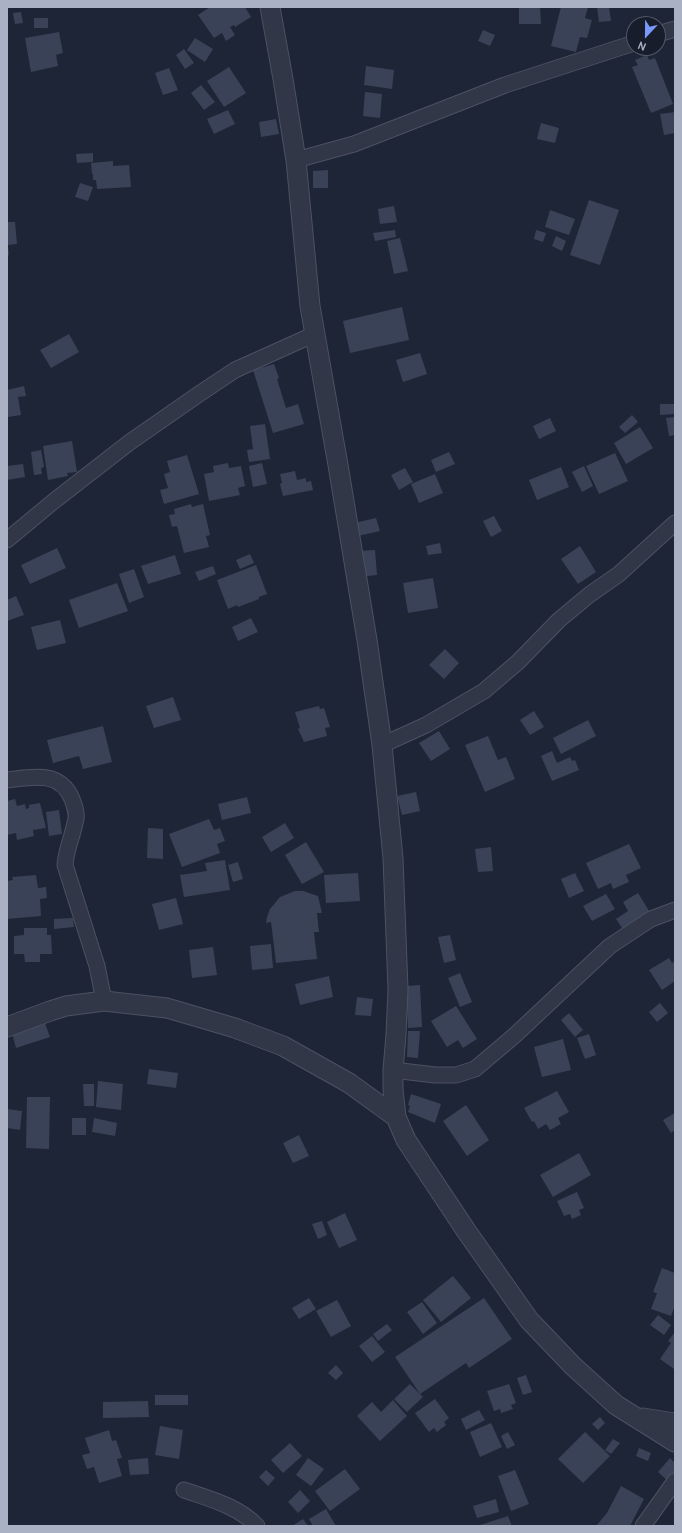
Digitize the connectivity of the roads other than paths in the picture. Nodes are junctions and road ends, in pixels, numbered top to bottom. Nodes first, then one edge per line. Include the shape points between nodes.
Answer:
1 (270, 7) edge
2 (626, 46) edge
3 (296, 160) junction
4 (315, 334) junction
5 (675, 523) edge
6 (7, 540) edge
7 (382, 745) junction
8 (7, 780) edge
9 (675, 910) edge
10 (104, 1001) junction
11 (7, 1027) edge
12 (393, 1070) junction
13 (396, 1117) junction
14 (631, 1415) junction
15 (675, 1423) edge
16 (675, 1430) edge
17 (675, 1441) edge
18 (675, 1481) edge
19 (184, 1490) dead end
20 (257, 1526) edge
21 (643, 1526) edge

1 - 3 street
2 - 3 street via 505,85 354,144
3 - 4 street
4 - 6 street via 235,370 199,394 130,442
4 - 7 street
5 - 7 street via 619,574 559,620 518,662 484,691 426,725
7 - 12 street via 393,858 398,981
8 - 10 street via 53,779 61,783 71,796 76,808 76,822 65,865 97,966
9 - 12 street via 650,919 610,946 475,1069 456,1075
10 - 11 street via 50,1010
10 - 13 street via 167,1008 235,1028 283,1046 349,1083
12 - 13 street
13 - 14 street via 410,1147 529,1320 573,1366 616,1405
14 - 15 street
14 - 17 street
16 - 17 street
18 - 21 street
19 - 20 street via 224,1504 243,1514

